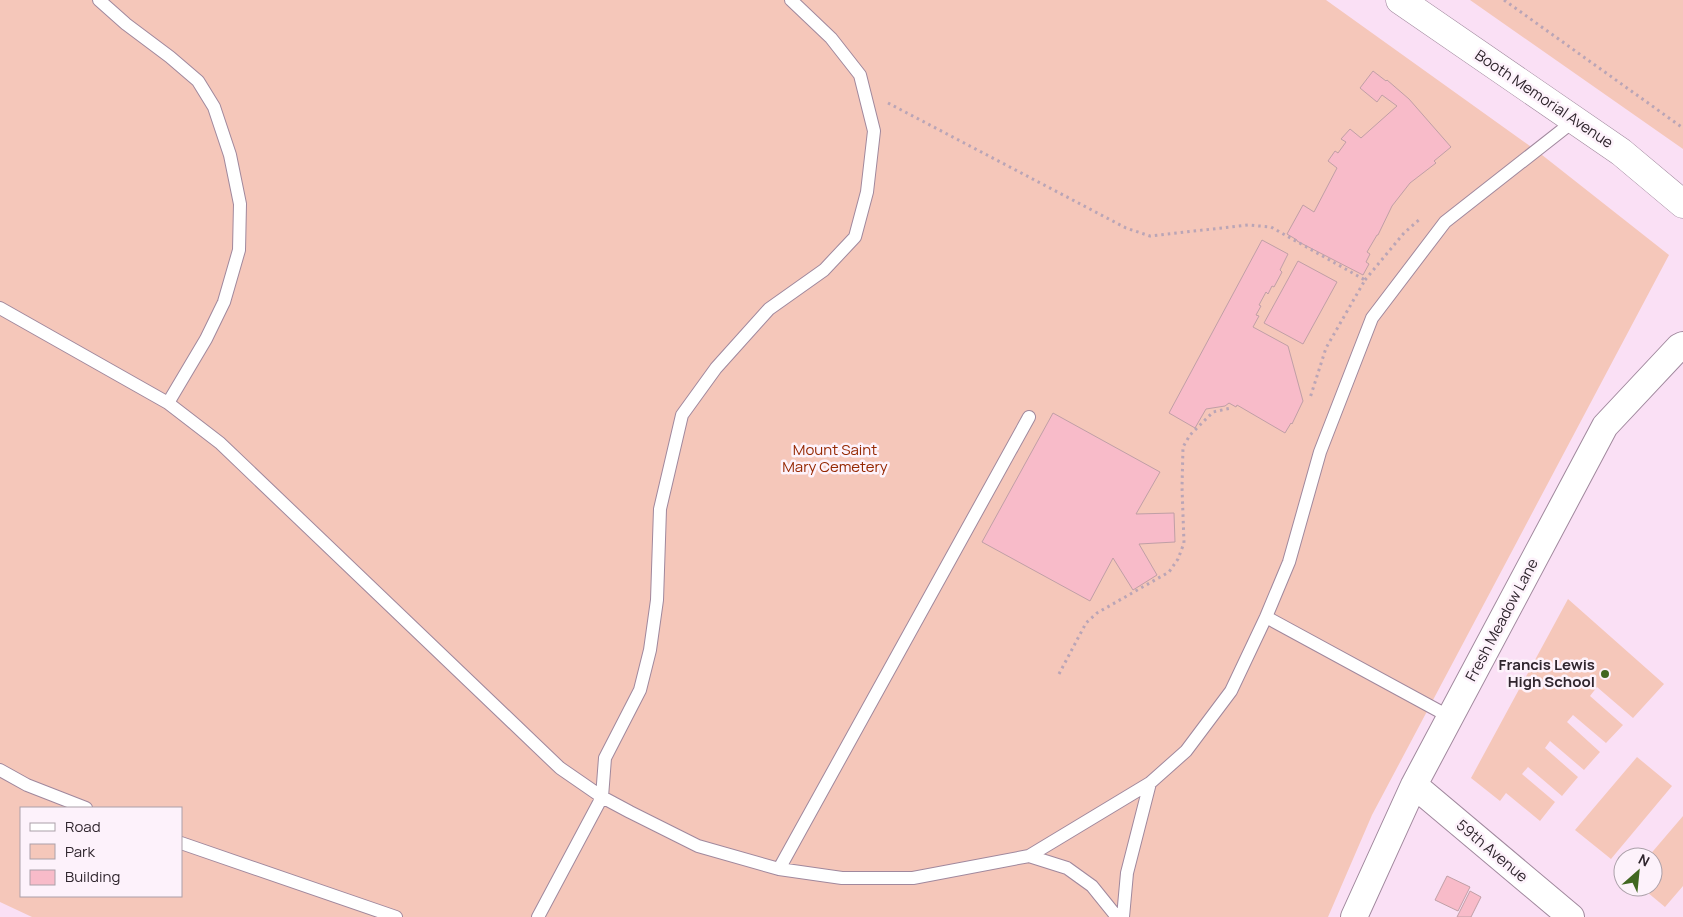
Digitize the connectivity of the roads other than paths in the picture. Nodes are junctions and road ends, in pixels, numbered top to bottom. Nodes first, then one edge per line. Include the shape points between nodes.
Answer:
1 (99, 0) edge
2 (791, 0) edge
3 (1400, 0) edge
4 (1575, 120) junction
5 (1683, 204) edge
6 (0, 308) edge
7 (1683, 345) edge
8 (168, 403) junction
9 (1029, 417) dead end
10 (1266, 617) junction
11 (1450, 717) junction
12 (0, 770) edge
13 (1150, 783) junction
14 (1414, 785) junction
15 (602, 797) junction
16 (83, 807) edge
17 (182, 843) edge
18 (1029, 856) junction
19 (779, 869) junction
20 (396, 917) edge
21 (538, 917) edge
22 (1117, 917) edge
23 (1123, 917) edge
24 (1354, 917) edge
25 (1571, 917) edge

1 - 8 lane via 198,81 214,107 230,156 240,204 238,250 224,302
2 - 15 lane via 831,38 860,74 874,131 867,192 854,236 824,270 769,309 716,368 682,415 660,510 657,600 650,650 640,690 605,758
3 - 4 street, Booth Memorial Avenue
4 - 5 street, Booth Memorial Avenue via 1621,152
4 - 10 lane via 1445,222 1372,318 1320,452 1288,562
6 - 8 lane
7 - 11 street, Fresh Meadow Lane via 1606,426
8 - 15 lane via 220,444 560,768
9 - 19 lane
10 - 11 lane
10 - 13 lane via 1231,691 1186,751
11 - 14 street, Fresh Meadow Lane
12 - 16 lane via 27,785
13 - 18 lane
13 - 23 lane via 1127,873
14 - 24 street, Fresh Meadow Lane
14 - 25 street, 59th Avenue
15 - 19 lane via 698,846
15 - 21 lane
17 - 20 lane
18 - 19 lane via 913,878 842,878
18 - 22 lane via 1067,868 1092,886

